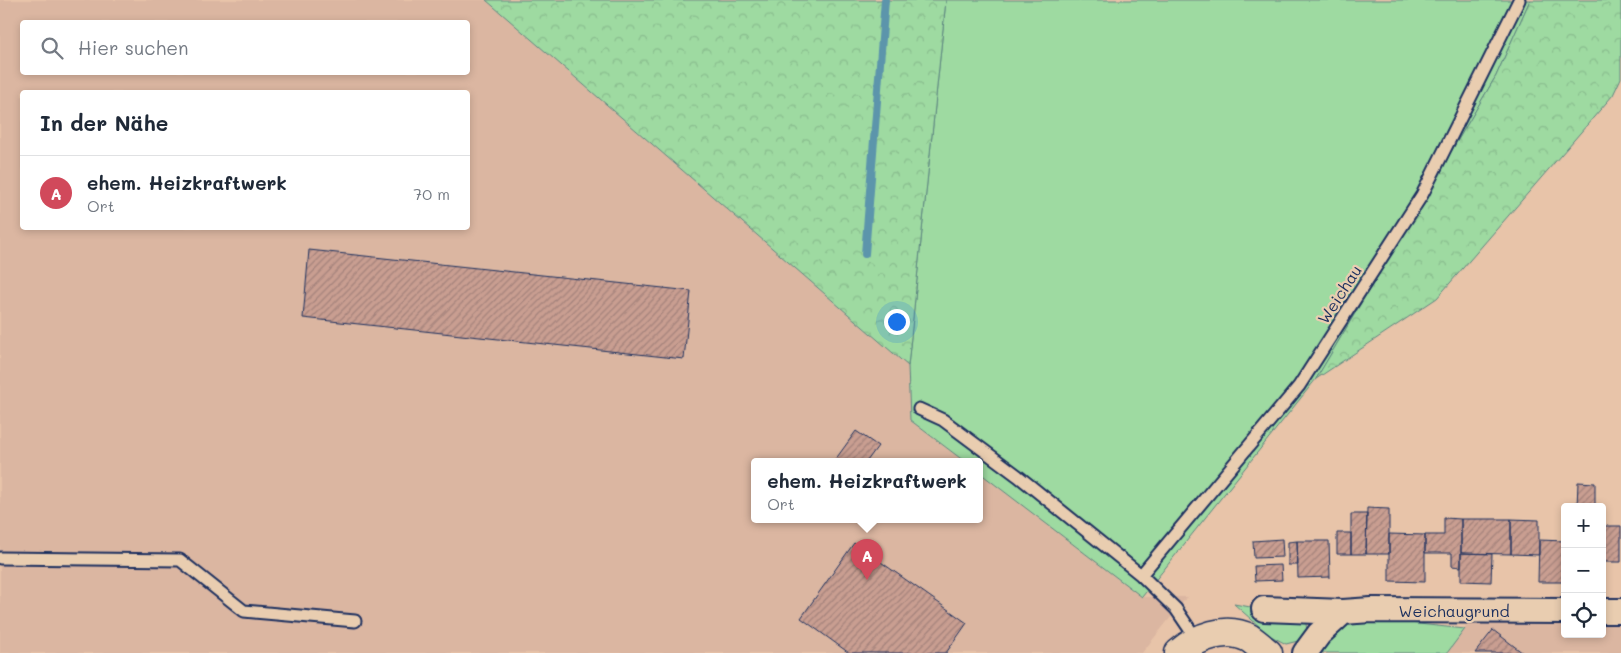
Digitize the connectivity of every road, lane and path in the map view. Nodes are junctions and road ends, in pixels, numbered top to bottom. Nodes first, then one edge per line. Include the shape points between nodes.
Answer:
1 (1519, 0) edge
2 (919, 409) dead end
3 (0, 558) edge
4 (1141, 575) junction
5 (1264, 609) dead end
6 (1561, 611) edge
7 (1606, 611) edge
8 (1621, 611) edge
9 (1343, 612) junction
10 (355, 621) dead end
11 (1188, 647) edge
12 (1268, 653) edge
13 (1305, 653) edge

1 - 4 lane, Weichau via 1422,196 1299,386
2 - 4 lane via 943,420 1018,476
3 - 10 lane via 180,560 244,611
4 - 11 lane via 1176,609
5 - 9 street, Weichaugrund
6 - 9 street, Weichaugrund
7 - 8 street
9 - 13 street via 1319,634
11 - 12 street via 1223,633 1248,638

